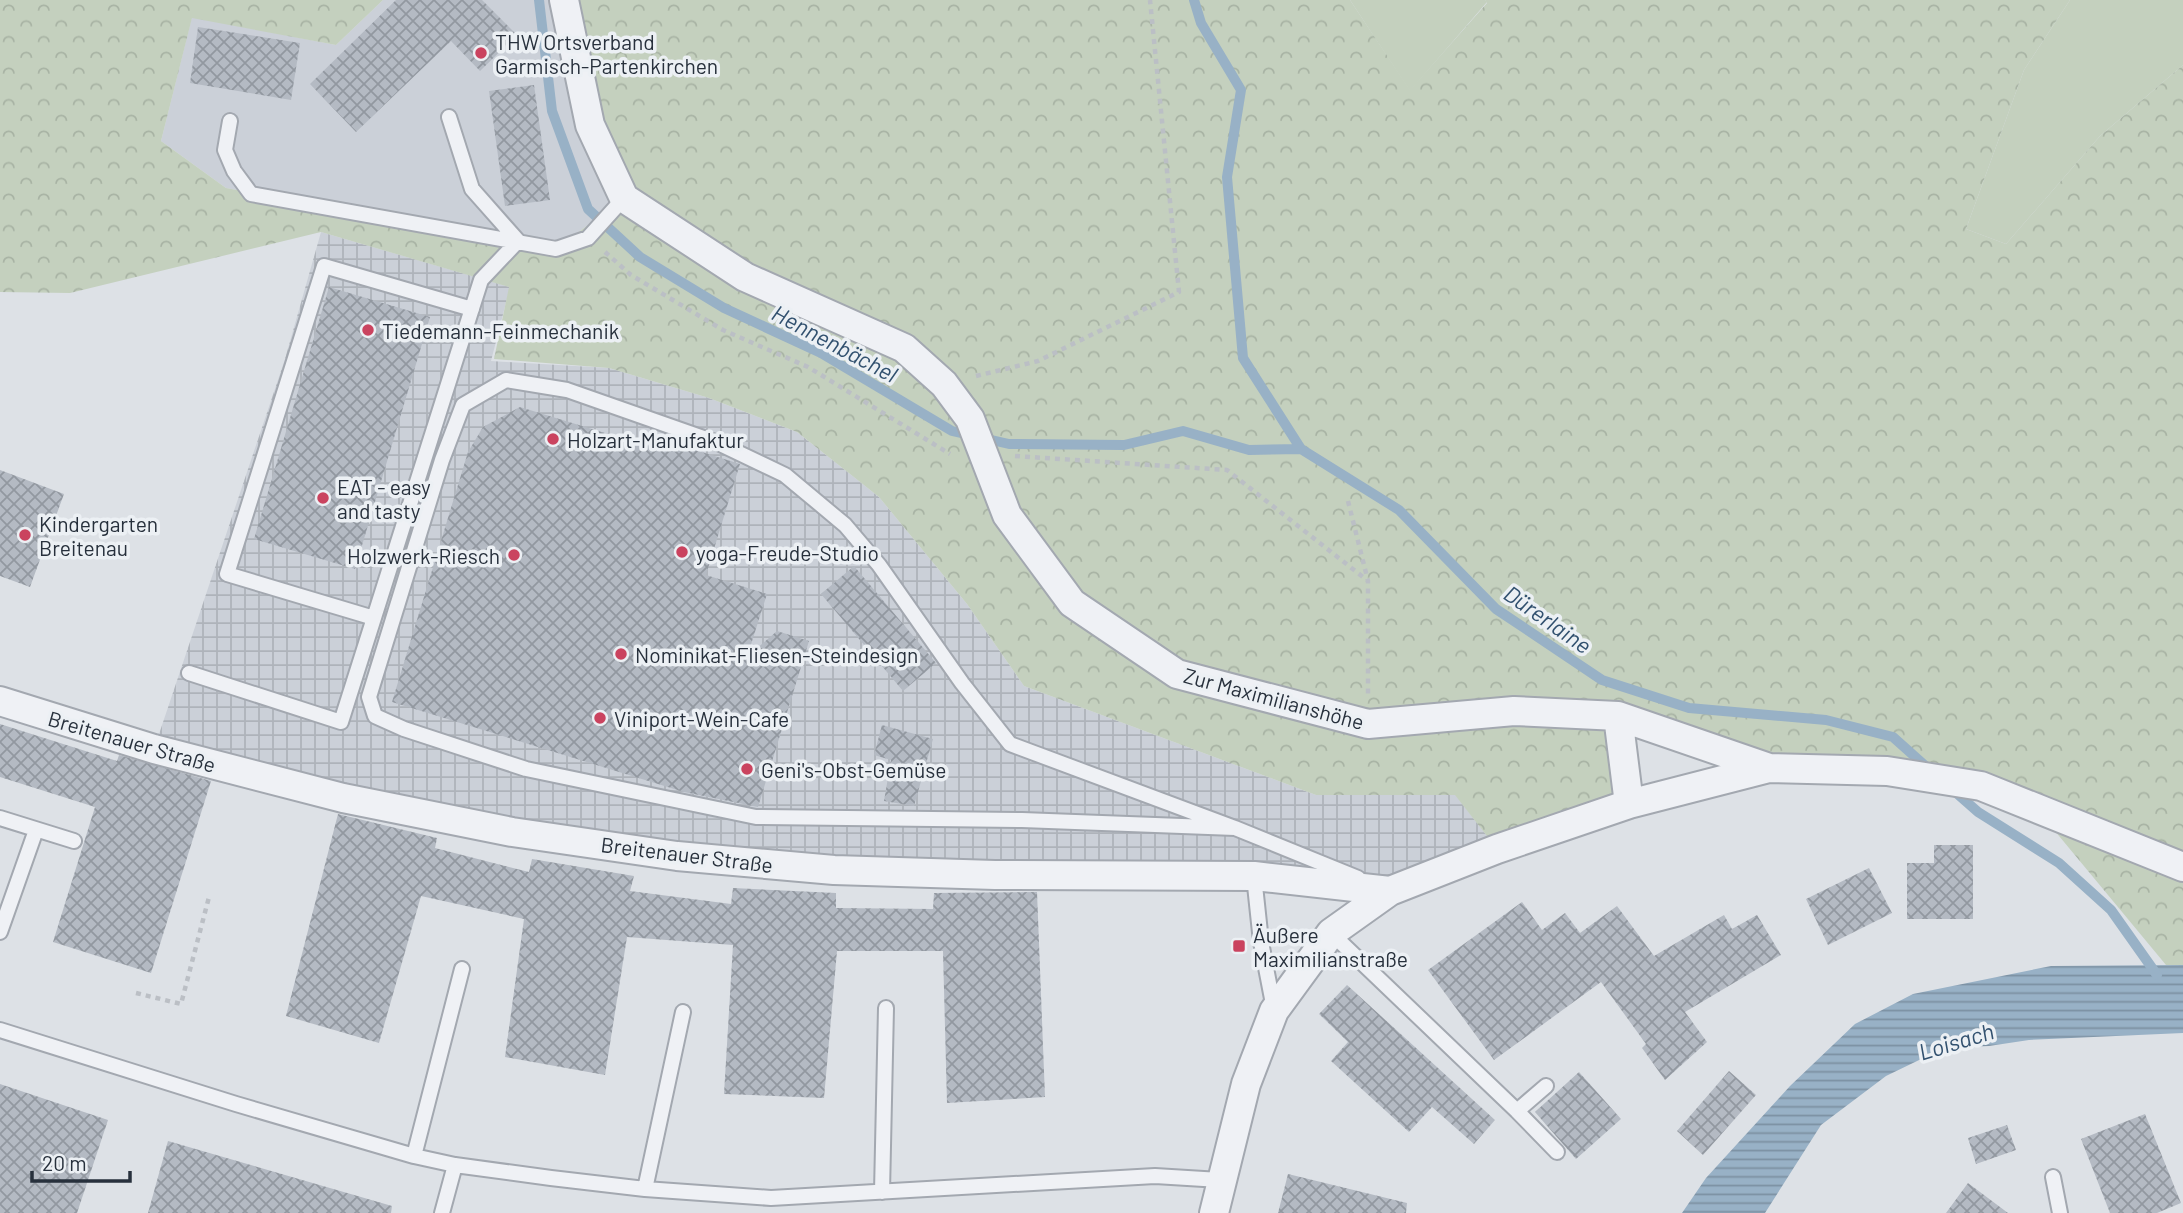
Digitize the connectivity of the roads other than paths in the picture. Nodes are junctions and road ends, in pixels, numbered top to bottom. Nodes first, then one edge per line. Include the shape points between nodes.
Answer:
1 (564, 0) edge
2 (449, 117) dead end
3 (230, 121) dead end
4 (620, 204) junction
5 (518, 241) junction
6 (472, 309) junction
7 (374, 618) junction
8 (189, 673) dead end
9 (0, 701) edge
10 (1618, 716) junction
11 (1769, 768) junction
12 (1629, 804) junction
13 (0, 818) edge
14 (1235, 828) junction
15 (36, 830) junction
16 (74, 841) dead end
17 (2183, 867) edge
18 (1254, 876) junction
19 (1390, 891) junction
20 (0, 932) edge
21 (1331, 933) junction
22 (462, 969) dead end
23 (886, 1008) dead end
24 (1275, 1011) junction
25 (683, 1012) dead end
26 (0, 1030) edge
27 (1546, 1086) dead end
28 (1517, 1111) junction
29 (1557, 1152) dead end
30 (414, 1156) junction
31 (456, 1165) junction
32 (2053, 1177) dead end
33 (1220, 1180) junction
34 (645, 1188) junction
35 (881, 1192) junction
36 (442, 1213) edge
37 (1213, 1213) edge
38 (2060, 1213) edge

1 - 4 street via 590,125
2 - 5 lane via 472,189
3 - 5 lane via 225,150 251,194
4 - 5 lane via 588,238 556,249
4 - 10 street, Zur Maximilianshöhe via 745,276 904,348 944,384 970,419 1007,515 1072,603 1177,674 1368,724 1514,711
5 - 6 lane via 481,280
6 - 7 lane
6 - 7 lane via 324,266 227,574
7 - 8 lane via 341,722
9 - 18 street, Breitenauer Straße via 154,749 343,798 512,832 677,856 834,870
10 - 11 street, Zur Maximilianshöhe
10 - 12 street
11 - 12 street
11 - 17 street via 1887,771 1981,786
12 - 19 street
13 - 15 lane
14 - 14 lane via 1010,744 880,565 845,525 785,475 718,443 567,390 506,380 463,405 369,697 375,716 526,769 756,817
14 - 19 lane
15 - 16 lane
15 - 20 lane
18 - 19 street, Breitenauer Straße
18 - 24 lane
19 - 21 street
21 - 24 street
21 - 28 lane
22 - 30 lane
23 - 35 lane
24 - 33 street via 1246,1084
25 - 34 lane
26 - 30 lane
27 - 28 lane
28 - 29 lane
30 - 31 lane
31 - 34 lane
31 - 36 lane
32 - 38 lane
33 - 35 lane via 1155,1176
33 - 37 street
34 - 35 lane via 771,1198

